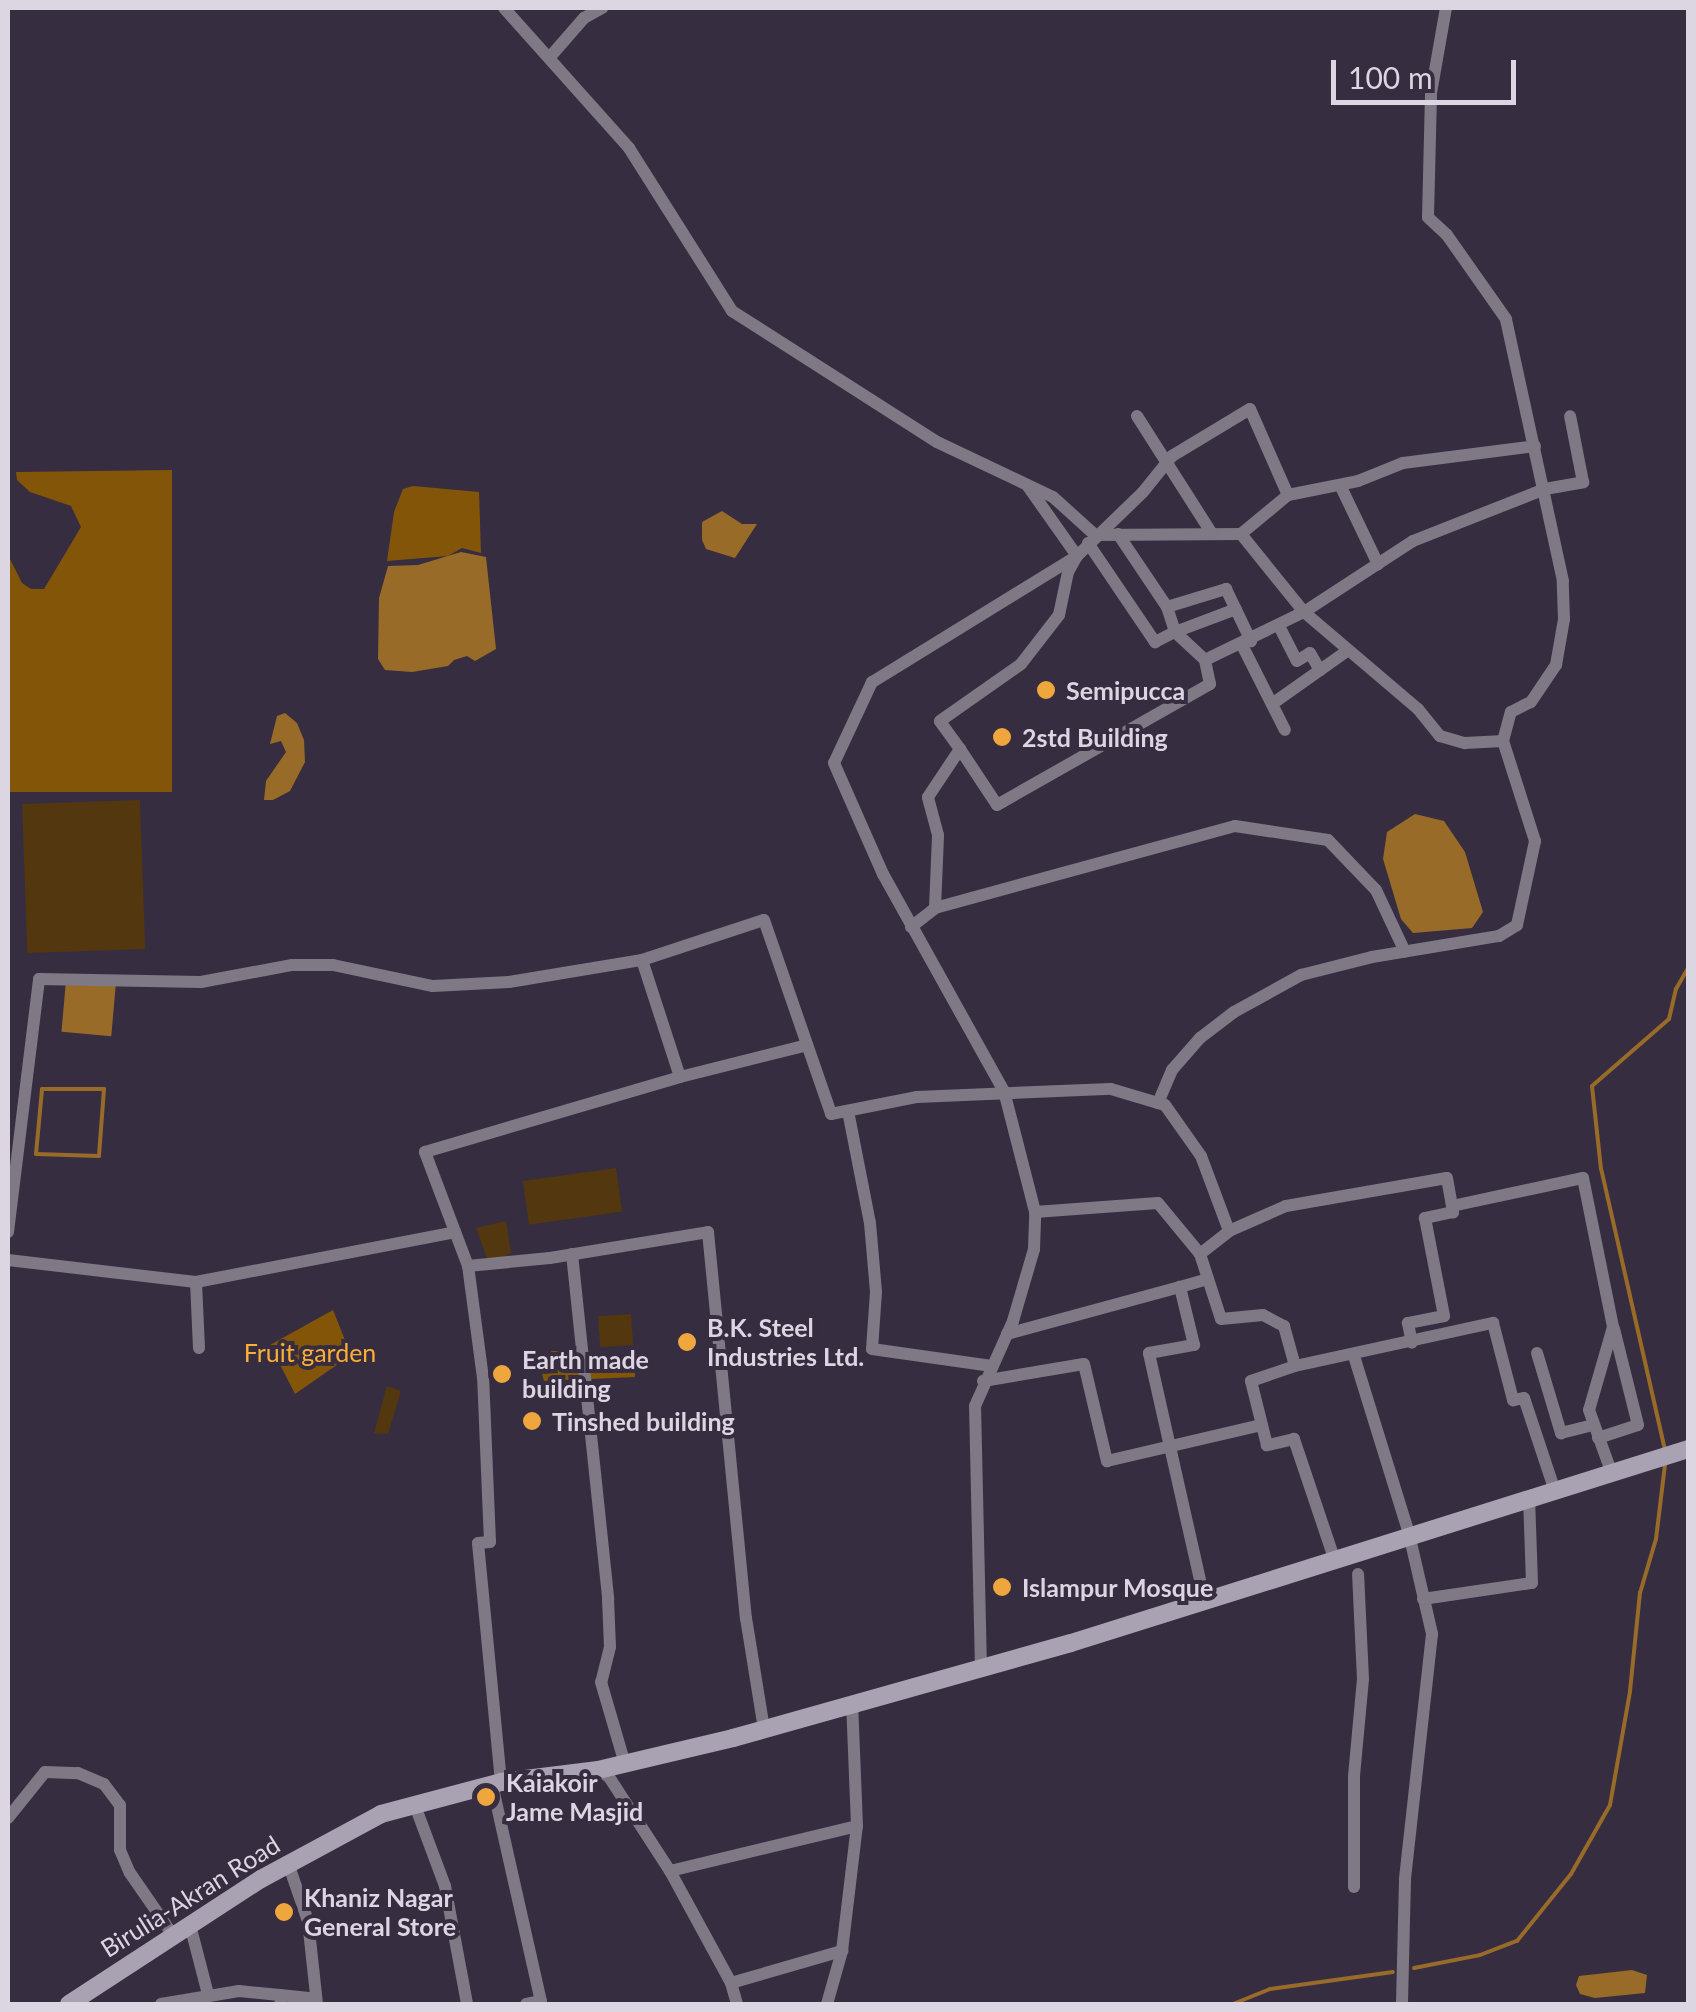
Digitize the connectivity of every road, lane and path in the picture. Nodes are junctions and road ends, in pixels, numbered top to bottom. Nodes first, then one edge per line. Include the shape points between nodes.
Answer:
1 (504, 8) edge
2 (602, 8) edge
3 (1446, 8) edge
4 (550, 57) junction
5 (1137, 416) dead end
6 (1570, 416) dead end
7 (1535, 446) junction
8 (1166, 463) junction
9 (1027, 485) junction
10 (1340, 485) junction
11 (1545, 490) junction
12 (1288, 495) junction
13 (1211, 532) junction
14 (1118, 534) junction
15 (1241, 534) junction
16 (1092, 539) junction
17 (1077, 556) junction
18 (1378, 564) junction
19 (1166, 606) junction
20 (1236, 609) junction
21 (1304, 612) junction
22 (1279, 626) junction
23 (1175, 632) junction
24 (1246, 643) junction
25 (1346, 651) junction
26 (1205, 660) junction
27 (1320, 670) junction
28 (1272, 704) junction
29 (1286, 730) dead end
30 (1503, 742) junction
31 (960, 749) junction
32 (935, 908) junction
33 (911, 927) junction
34 (1405, 952) junction
35 (642, 960) junction
36 (807, 1045) junction
37 (680, 1077) junction
38 (1004, 1092) junction
39 (1158, 1103) junction
40 (848, 1111) junction
41 (1452, 1206) junction
42 (1035, 1212) junction
43 (1228, 1230) junction
44 (8, 1232) edge
45 (455, 1232) junction
46 (572, 1254) junction
47 (1200, 1254) junction
48 (8, 1260) edge
49 (468, 1266) junction
50 (1208, 1280) junction
51 (196, 1282) junction
52 (1180, 1287) junction
53 (1613, 1327) junction
54 (1007, 1334) junction
55 (1412, 1342) junction
56 (198, 1348) dead end
57 (1538, 1353) dead end
58 (1354, 1356) junction
59 (992, 1366) junction
60 (1296, 1366) junction
61 (983, 1381) junction
62 (1262, 1425) junction
63 (1596, 1431) junction
64 (1168, 1447) junction
65 (1688, 1449) edge
66 (1612, 1474) junction
67 (1555, 1491) junction
68 (1529, 1499) junction
69 (1409, 1534) junction
70 (1335, 1562) junction
71 (1358, 1574) dead end
72 (1423, 1598) junction
73 (1206, 1602) junction
74 (980, 1668) junction
75 (852, 1702) junction
76 (764, 1729) junction
77 (625, 1764) junction
78 (598, 1770) junction
79 (497, 1783) junction
80 (414, 1803) junction
81 (8, 1818) edge
82 (858, 1826) junction
83 (288, 1863) junction
84 (670, 1872) junction
85 (1354, 1886) dead end
86 (190, 1924) junction
87 (172, 1935) junction
88 (842, 1950) junction
89 (731, 1983) junction
90 (201, 1998) edge
91 (281, 2000) edge
92 (316, 2002) edge
93 (69, 2004) edge
94 (164, 2004) edge
95 (467, 2004) edge
96 (526, 2004) edge
97 (737, 2004) edge
98 (827, 2004) edge
99 (1402, 2004) edge

1 - 4 street
2 - 4 street via 584,18
3 - 7 street via 1430,92 1428,217 1506,319
4 - 9 street via 629,148 732,310 937,442
5 - 8 street
6 - 11 street via 1583,482
7 - 10 street via 1404,462
7 - 11 street
8 - 12 street via 1250,409
8 - 13 street
8 - 16 street
9 - 16 street via 1054,497
9 - 17 street
10 - 12 street
10 - 18 street
11 - 18 street via 1413,541
11 - 30 street via 1564,581 1564,619 1556,665 1531,702 1511,712
12 - 15 street
13 - 14 street
13 - 15 street
14 - 16 street
14 - 19 street
15 - 21 street
16 - 17 street
16 - 23 street via 1155,642
17 - 31 street via 1059,615 1021,664 940,720
17 - 33 street via 872,682 834,763
18 - 21 street
19 - 20 street via 1226,589
19 - 23 street
20 - 23 street
20 - 24 street
21 - 22 street
21 - 25 street
22 - 24 street
22 - 27 street via 1297,661 1310,653
23 - 26 street
24 - 26 street
24 - 28 street
25 - 27 street
25 - 30 street via 1418,709 1440,736 1465,744
26 - 31 street via 1210,684 997,805
27 - 28 street
28 - 29 street
30 - 34 street via 1535,841 1518,926 1499,936
31 - 32 street via 928,797 938,835
32 - 33 street
32 - 34 street via 1235,826 1328,840 1376,890
33 - 38 street
34 - 39 street via 1300,974 1234,1012 1172,1070
35 - 36 street via 764,920
35 - 37 street
35 - 44 street via 510,982 433,986 333,964 201,982 39,979
36 - 37 street
36 - 40 street via 832,1114
37 - 45 street via 424,1152
38 - 39 street via 1111,1089
38 - 40 street via 918,1097
38 - 42 street
39 - 43 street via 1201,1156
40 - 59 street via 870,1223 872,1349
41 - 43 street via 1447,1178 1286,1206
41 - 53 street via 1584,1178
41 - 55 street via 1453,1212 1425,1218 1444,1316 1408,1323
42 - 47 street via 1158,1203
42 - 54 street via 1034,1249
43 - 47 street
45 - 49 street
45 - 51 street
46 - 49 street
46 - 76 street via 708,1232 746,1618
46 - 77 street via 608,1599 610,1647 601,1682
47 - 50 street
48 - 51 street
49 - 79 street via 483,1378 490,1542 478,1543
50 - 52 street
50 - 60 street via 1221,1319 1263,1315 1284,1326
51 - 56 street
52 - 54 street
52 - 64 street via 1194,1345 1149,1353
53 - 63 street via 1589,1410
53 - 63 street via 1638,1425
54 - 59 street
55 - 58 street
55 - 67 street via 1493,1322 1512,1400 1524,1398
57 - 63 street via 1561,1433
58 - 60 street
58 - 69 street
59 - 61 street
60 - 62 street via 1251,1380
61 - 64 street via 1084,1364 1107,1462
61 - 74 street via 975,1406
62 - 64 street
62 - 70 street via 1268,1445 1294,1439
63 - 66 street
64 - 73 street
65 - 66 street, Birulia-Akran Road
66 - 67 street, Birulia-Akran Road
67 - 68 street, Birulia-Akran Road
68 - 69 street, Birulia-Akran Road
68 - 72 street via 1532,1583
69 - 70 street, Birulia-Akran Road
69 - 72 street
70 - 73 street, Birulia-Akran Road
71 - 85 street via 1363,1679
72 - 99 street via 1432,1634 1405,1880
73 - 74 street, Birulia-Akran Road
74 - 75 street, Birulia-Akran Road
75 - 76 street, Birulia-Akran Road
75 - 82 street
76 - 77 street, Birulia-Akran Road
77 - 78 street, Birulia-Akran Road
78 - 79 street, Birulia-Akran Road
78 - 84 street
79 - 80 street, Birulia-Akran Road
79 - 96 street via 541,2001
80 - 83 street, Birulia-Akran Road
80 - 95 street via 444,1886
81 - 87 street via 45,1772 78,1773 104,1784 120,1806 120,1850 130,1873
82 - 84 street
82 - 88 street
83 - 86 street, Birulia-Akran Road
83 - 92 street via 308,1921
84 - 89 street
86 - 87 street, Birulia-Akran Road
86 - 90 street
87 - 93 street, Birulia-Akran Road
88 - 89 street
88 - 98 street
89 - 97 street
90 - 91 street via 239,1991
90 - 94 street
91 - 92 street

